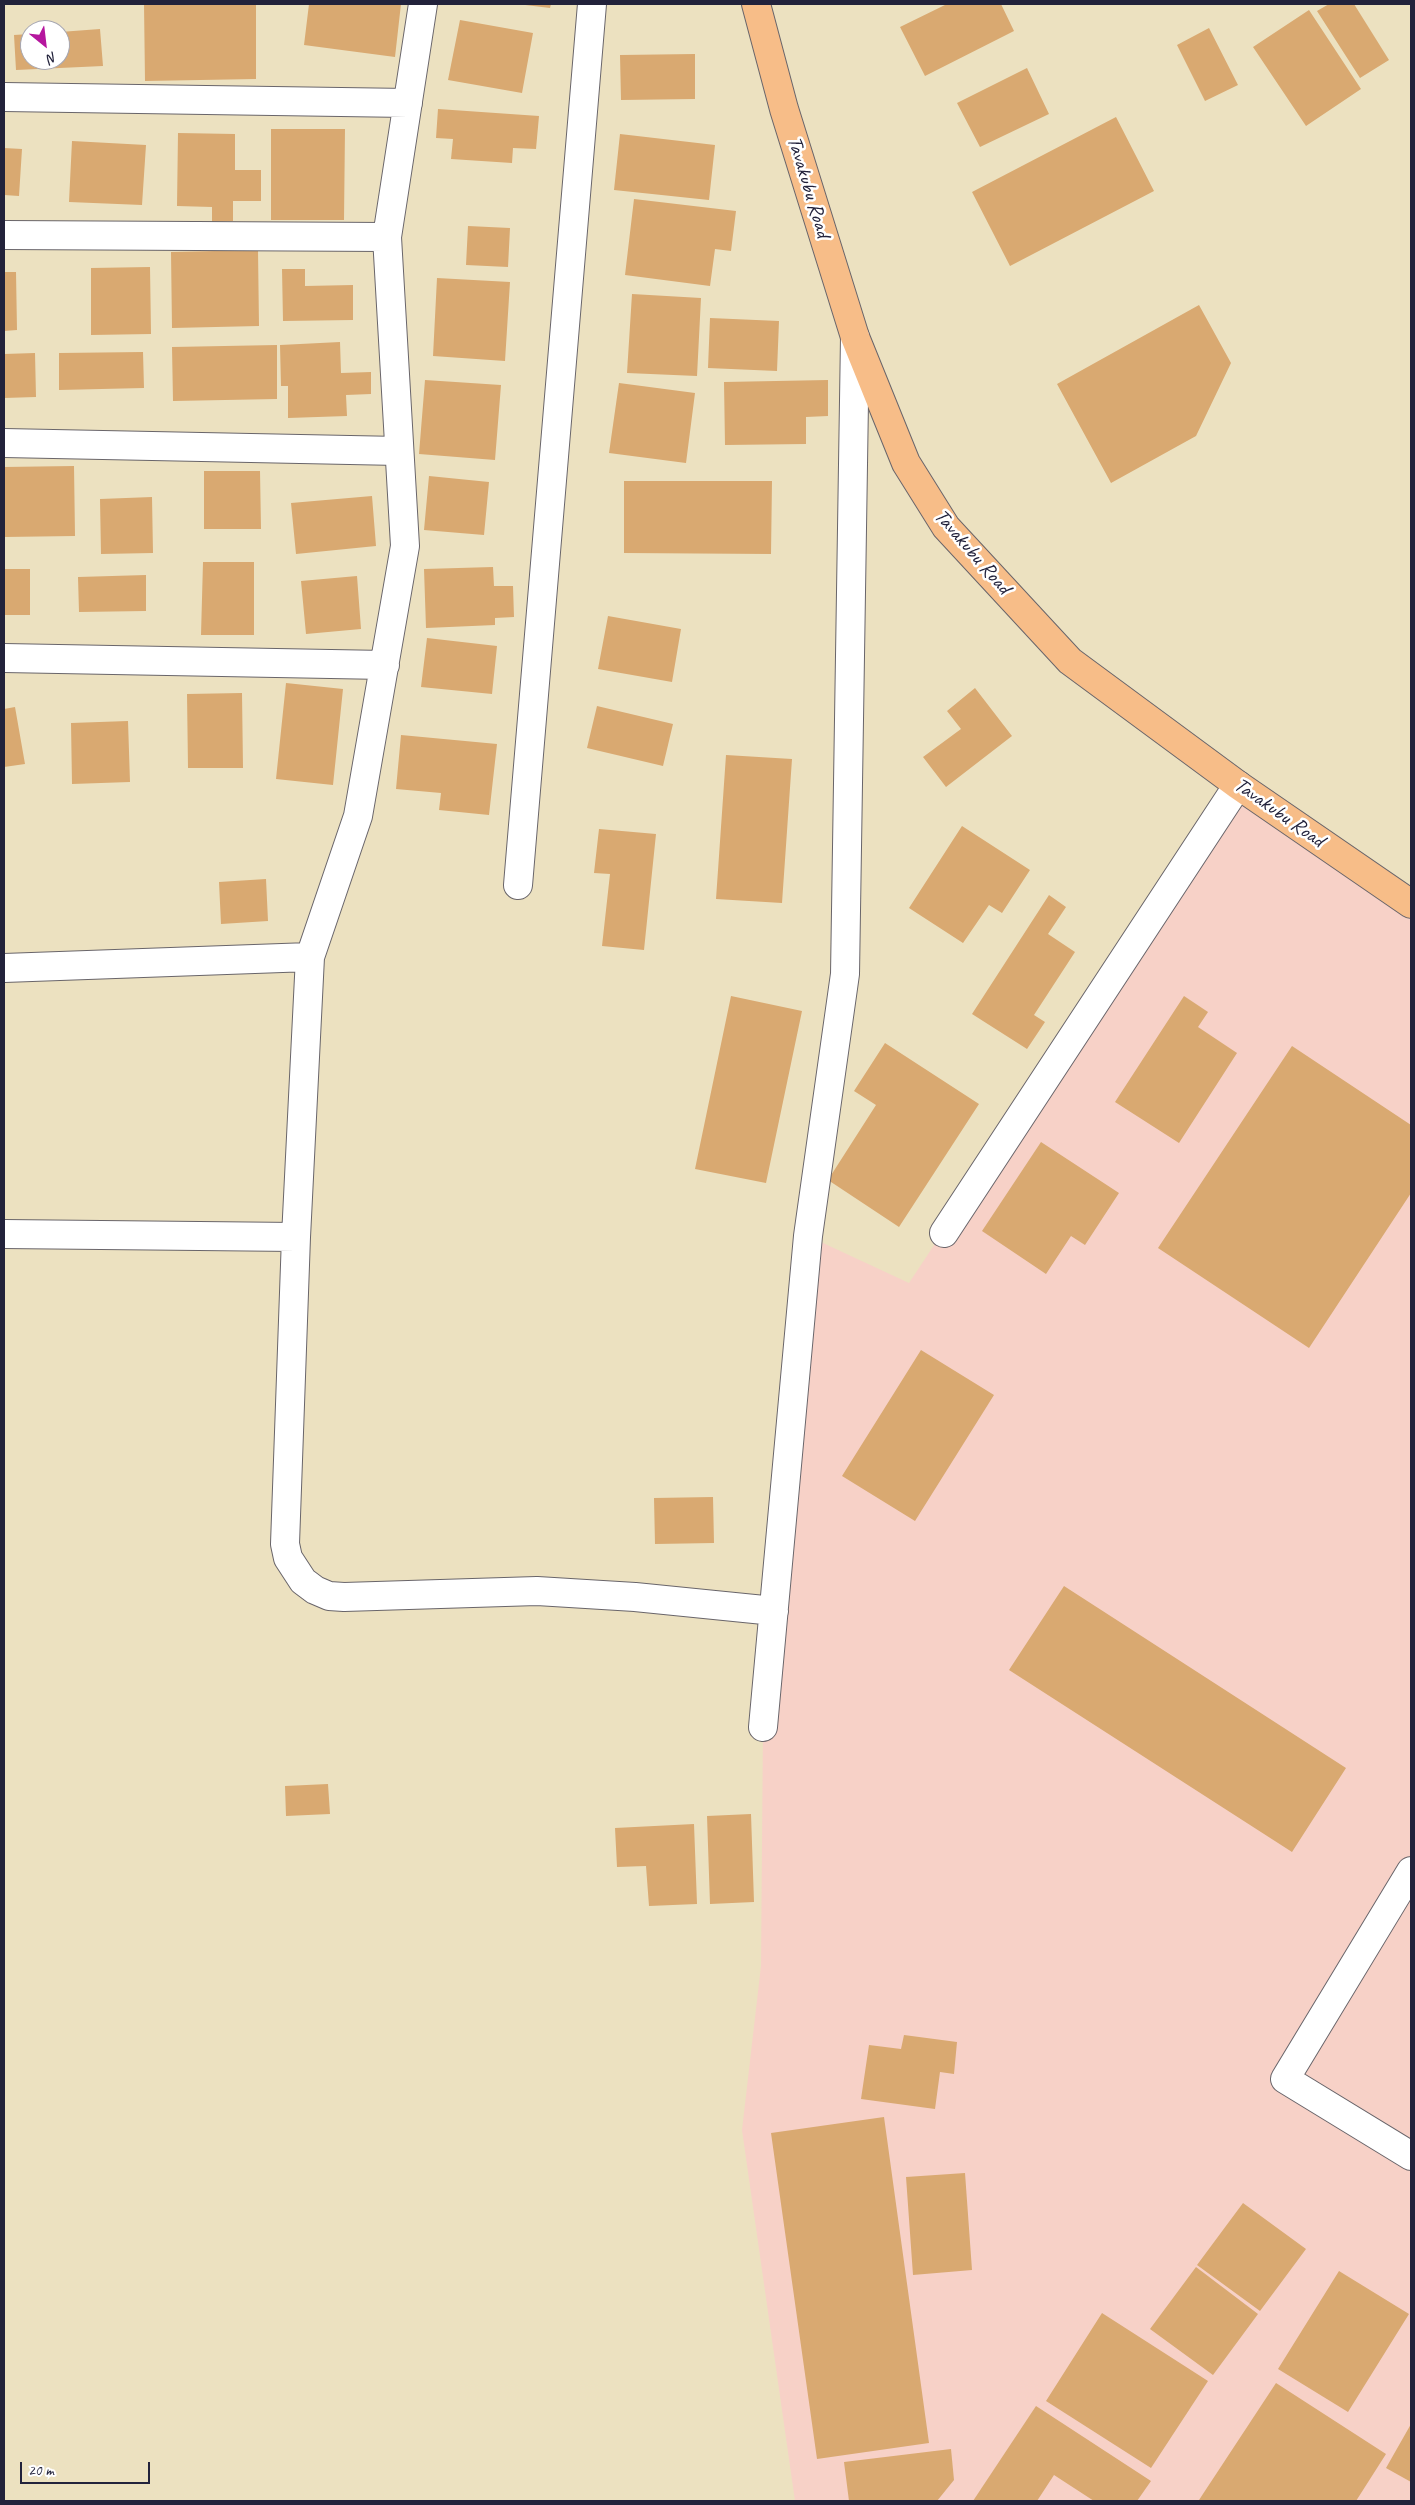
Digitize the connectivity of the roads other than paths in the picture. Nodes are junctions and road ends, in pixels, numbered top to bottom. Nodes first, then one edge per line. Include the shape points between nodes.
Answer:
1 (423, 4) edge
2 (592, 4) edge
3 (756, 4) edge
4 (4, 97) edge
5 (408, 103) junction
6 (4, 235) edge
7 (387, 237) junction
8 (855, 337) junction
9 (4, 443) edge
10 (399, 452) junction
11 (4, 658) edge
12 (385, 665) junction
13 (1238, 785) junction
14 (518, 884) dead end
15 (1411, 904) edge
16 (310, 957) junction
17 (4, 968) edge
18 (944, 1233) dead end
19 (4, 1234) edge
20 (296, 1237) junction
21 (774, 1611) junction
22 (764, 1727) dead end
23 (1411, 1871) edge
24 (1411, 2156) edge

1 - 5 street
2 - 14 street
3 - 8 main road, Tavakubu Road via 784,108
4 - 5 street
5 - 7 street
6 - 7 street
7 - 10 street
8 - 13 main road, Tavakubu Road via 906,463 946,527 1070,661
8 - 21 street via 845,974 808,1236
9 - 10 street
10 - 12 street via 405,546
11 - 12 street
12 - 16 street via 358,816
13 - 15 main road, Tavakubu Road
13 - 18 street
16 - 17 street
16 - 20 street
19 - 20 street
20 - 21 street via 285,1544 288,1558 303,1581 329,1596 344,1597 537,1591
21 - 22 street
23 - 24 street via 1285,2079

